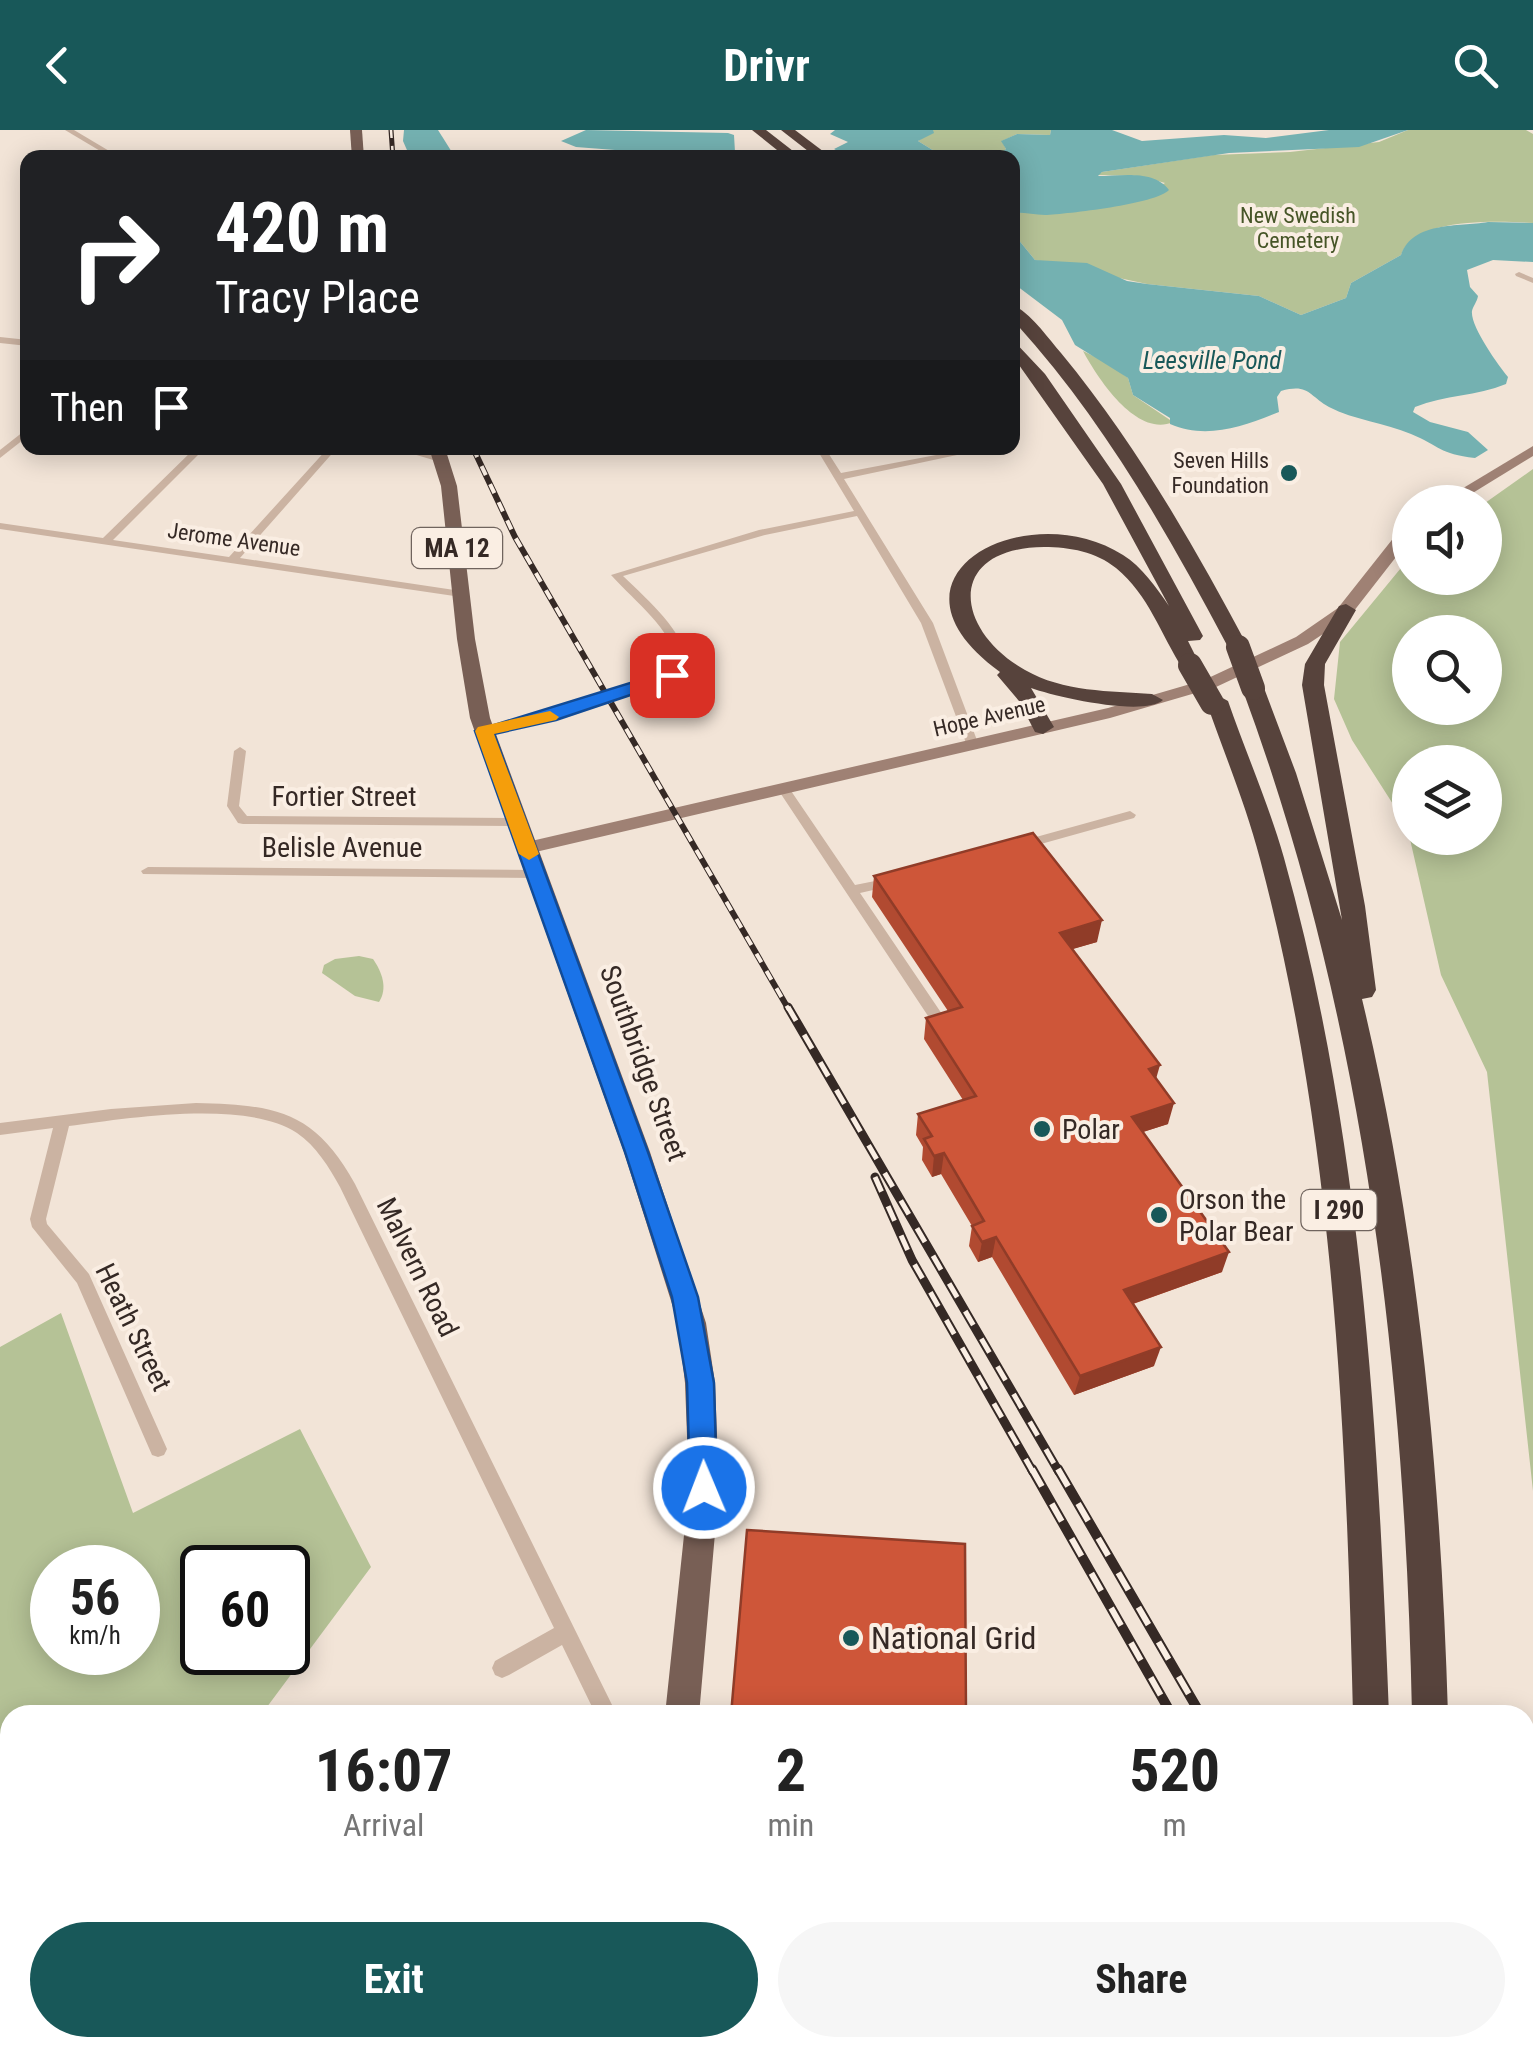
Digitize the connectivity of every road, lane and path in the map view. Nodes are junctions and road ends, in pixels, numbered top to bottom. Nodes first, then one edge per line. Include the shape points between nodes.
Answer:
1 (69, 130) edge
2 (758, 130) edge
3 (786, 130) edge
4 (104, 150) edge
5 (785, 150) edge
6 (815, 150) edge
7 (1519, 274) dead end
8 (1533, 281) edge
9 (1020, 318) edge
10 (1020, 354) edge
11 (20, 438) edge
12 (1533, 450) edge
13 (0, 455) edge
14 (193, 455) edge
15 (327, 455) edge
16 (440, 455) edge
17 (826, 455) edge
18 (949, 455) edge
19 (837, 477) junction
20 (1476, 485) edge
21 (859, 513) junction
22 (0, 526) edge
23 (106, 542) junction
24 (1392, 548) edge
25 (233, 559) junction
26 (461, 594) junction
27 (1346, 610) junction
28 (989, 654) junction
29 (1197, 662) junction
30 (1152, 700) junction
31 (1043, 726) junction
32 (484, 731) junction
33 (972, 743) junction
34 (240, 751) dead end
35 (783, 788) junction
36 (1130, 815) dead end
37 (517, 822) junction
38 (1001, 850) edge
39 (532, 861) junction
40 (148, 871) dead end
41 (899, 880) edge
42 (854, 890) junction
43 (939, 1021) edge
44 (62, 1122) junction
45 (0, 1130) edge
46 (1385, 1180) junction
47 (158, 1449) dead end
48 (566, 1632) junction
49 (502, 1668) dead end
50 (601, 1705) edge
51 (683, 1705) edge
52 (1371, 1705) edge
53 (1430, 1705) edge

1 - 4 street
2 - 5 highway
3 - 6 highway
7 - 8 street
9 - 46 highway, I 290, bridge via 1124,446 1238,647 1298,810 1344,973
10 - 29 highway via 1122,496
11 - 13 street
12 - 20 main road
14 - 23 street
15 - 25 street
16 - 26 main road, Southbridge Street / MA 12
17 - 19 street
18 - 19 street
19 - 21 street
21 - 32 street via 763,532 616,575 661,621 685,667 550,716
21 - 33 street via 927,623
22 - 23 street, Jerome Avenue
23 - 25 street, Jerome Avenue
24 - 27 main road, Hope Avenue
25 - 26 street, Jerome Avenue
26 - 32 main road, Southbridge Street / MA 12
27 - 30 main road, Hope Avenue via 1233,674
27 - 46 highway via 1316,664 1313,686 1364,995 1380,1055
28 - 29 highway via 962,614 958,591 965,570 997,546 1044,540 1093,548 1121,562
28 - 30 highway via 1055,690
28 - 31 highway
29 - 52 highway, I 290, bridge via 1274,868 1324,1100 1356,1352
30 - 31 main road, Hope Avenue
31 - 33 main road, Hope Avenue
32 - 37 main road, Southbridge Street / MA 12
33 - 35 main road, Hope Avenue
34 - 37 street, Fortier Street via 233,806 243,820
35 - 39 main road, Hope Avenue
35 - 42 street
36 - 38 street
37 - 39 main road, Southbridge Street / MA 12
39 - 40 street, Belisle Avenue
39 - 51 main road, Southbridge Street via 637,1152 694,1338 704,1488
41 - 42 street
42 - 43 street
44 - 45 street, Malvern Road
44 - 47 street, Heath Street via 40,1227 83,1279
44 - 48 street, Malvern Road via 236,1108 272,1114 317,1140 348,1184
46 - 53 highway, I 290 via 1420,1495
48 - 49 street
48 - 50 street, Malvern Road

